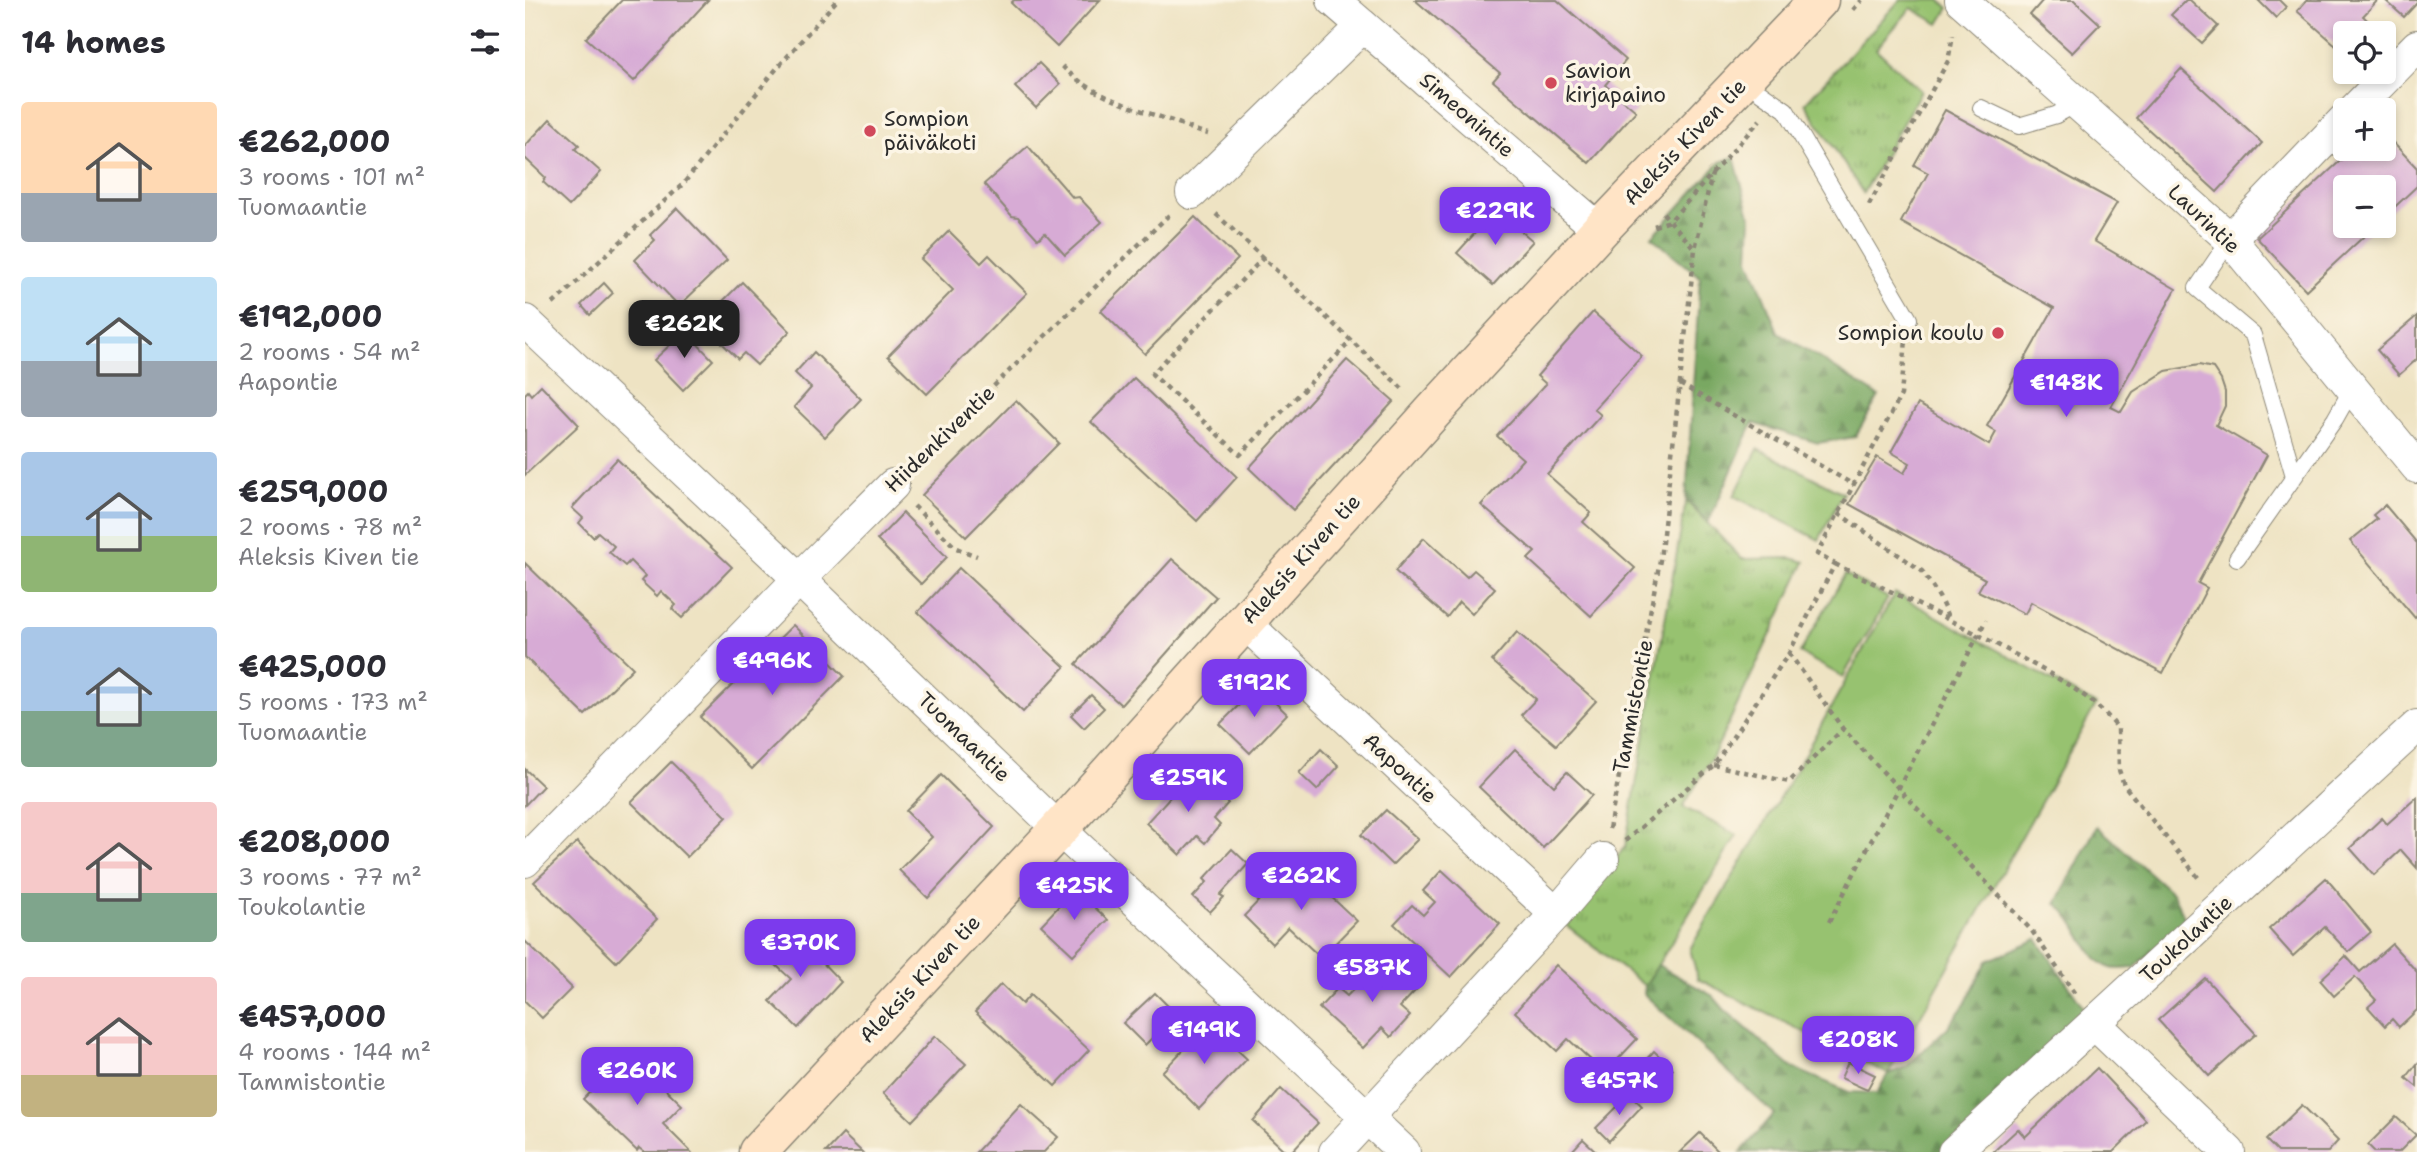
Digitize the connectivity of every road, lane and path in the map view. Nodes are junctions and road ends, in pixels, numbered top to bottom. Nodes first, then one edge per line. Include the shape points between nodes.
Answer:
1 (837, 0) edge
2 (1333, 0) edge
3 (1819, 0) edge
4 (1961, 0) edge
5 (1363, 26) junction
6 (1954, 32) dead end
7 (2417, 46) edge
8 (1062, 66) dead end
9 (1759, 91) junction
10 (2366, 98) edge
11 (2076, 104) junction
12 (1981, 108) dead end
13 (2333, 132) edge
14 (1242, 144) junction
15 (1702, 163) dead end
16 (1712, 174) junction
17 (1192, 192) junction
18 (1659, 209) dead end
19 (1670, 221) junction
20 (1650, 228) dead end
21 (1856, 228) junction
22 (1600, 230) junction
23 (2230, 239) junction
24 (1695, 249) junction
25 (1264, 257) junction
26 (1909, 318) joint
27 (527, 326) edge
28 (1351, 341) junction
29 (1679, 384) junction
30 (2352, 389) junction
31 (1431, 414) junction
32 (2417, 467) edge
33 (2294, 476) junction
34 (893, 485) junction
35 (1854, 485) junction
36 (1838, 513) junction
37 (977, 556) dead end
38 (2238, 558) dead end
39 (1835, 564) junction
40 (799, 579) junction
41 (1986, 620) dead end
42 (1949, 621) junction
43 (1244, 622) junction
44 (1978, 635) junction
45 (1789, 653) junction
46 (2417, 726) edge
47 (1843, 729) junction
48 (1714, 765) junction
49 (1899, 788) junction
50 (1059, 829) junction
51 (1604, 859) junction
52 (525, 861) edge
53 (2223, 905) junction
54 (1556, 914) junction
55 (1829, 922) dead end
56 (2095, 1024) junction
57 (1367, 1118) junction
58 (758, 1152) edge
59 (1335, 1152) edge
60 (1404, 1152) edge
61 (1954, 1152) edge
62 (2229, 1152) edge

1 - 27 path via 683,184
2 - 5 street, Simeonintie
3 - 9 street, Aleksis Kiven tie
4 - 11 street, Laurintie
5 - 14 street
5 - 22 street, Simeonintie
6 - 21 path via 1948,61
7 - 10 street
8 - 14 path via 1079,82 1130,108
9 - 16 path via 1769,110
9 - 21 lane via 1786,110
9 - 22 street, Aleksis Kiven tie
11 - 12 lane via 2019,126
11 - 23 street, Laurintie
13 - 23 street
14 - 17 street
15 - 16 path
16 - 19 path
16 - 24 path, Tammistontie
17 - 25 path
17 - 34 path, Hiidenkiventie
18 - 19 path
19 - 20 path
19 - 24 path
21 - 26 lane
22 - 31 street, Aleksis Kiven tie
23 - 30 street, Laurintie
23 - 33 lane via 2197,288 2253,335
24 - 29 path, Tammistontie
25 - 28 path
25 - 28 path via 1152,374 1240,456
26 - 35 path via 1901,395
27 - 40 street, Tuomaantie
28 - 31 path
29 - 35 path
29 - 51 path, Tammistontie via 1660,560
30 - 32 street, Laurintie
30 - 33 lane
31 - 43 street, Aleksis Kiven tie
33 - 38 lane
34 - 37 path via 956,548
34 - 40 street, Hiidenkiventie
35 - 36 path
36 - 39 path via 1817,554
36 - 42 path via 1922,571
39 - 42 path
39 - 45 path
40 - 50 street, Tuomaantie
40 - 52 street, Hiidenkiventie
41 - 44 path
42 - 44 path
43 - 50 street, Aleksis Kiven tie
43 - 54 street, Aapontie
44 - 49 path
44 - 53 path via 2057,678 2117,726 2124,785
45 - 47 path
45 - 48 path
46 - 53 street, Toukolantie
47 - 48 path via 1789,782
47 - 49 path
48 - 51 path
49 - 55 path
49 - 56 path via 2032,931
50 - 57 street, Tuomaantie
50 - 58 street, Aleksis Kiven tie
51 - 54 street
53 - 56 street, Toukolantie
54 - 57 street
56 - 61 street, Toukolantie
56 - 62 street
57 - 59 street
57 - 60 street, Tuomaantie

